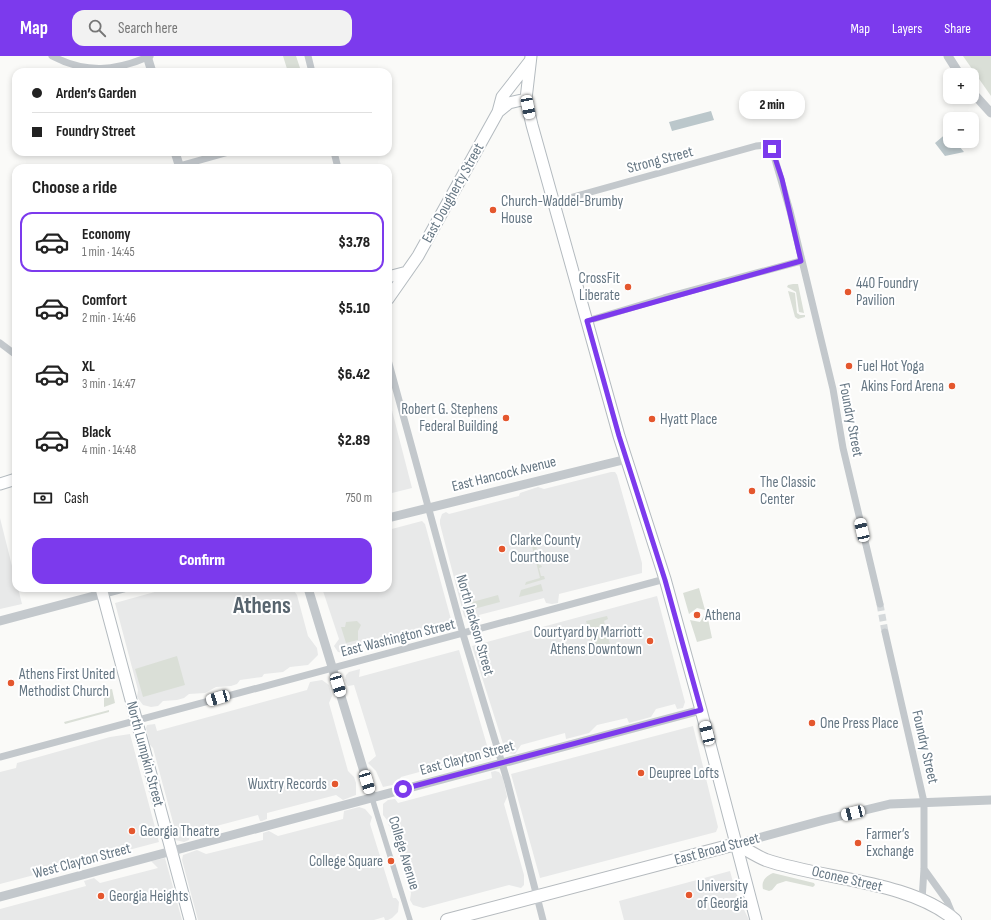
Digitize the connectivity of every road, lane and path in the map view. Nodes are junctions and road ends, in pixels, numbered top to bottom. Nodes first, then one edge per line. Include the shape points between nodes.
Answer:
1 (52, 56) edge
2 (148, 56) edge
3 (308, 56) edge
4 (948, 56) edge
5 (531, 58) edge
6 (85, 68) edge
7 (106, 68) edge
8 (151, 68) edge
9 (311, 68) edge
10 (956, 68) edge
11 (526, 99) junction
12 (979, 100) edge
13 (498, 112) junction
14 (991, 113) edge
15 (772, 149) joint
16 (216, 156) edge
17 (190, 164) edge
18 (555, 202) junction
19 (801, 261) junction
20 (407, 272) junction
21 (392, 277) edge
22 (392, 293) edge
23 (587, 321) junction
24 (0, 343) edge
25 (12, 352) edge
26 (392, 375) edge
27 (627, 459) junction
28 (12, 480) edge
29 (0, 484) edge
30 (428, 507) junction
31 (392, 517) edge
32 (665, 580) junction
33 (99, 592) edge
34 (102, 592) edge
35 (309, 592) edge
36 (880, 604) tunnel mouth
37 (0, 621) edge
38 (885, 632) tunnel mouth
39 (463, 634) junction
40 (333, 668) junction
41 (701, 710) junction
42 (136, 720) junction
43 (0, 757) edge
44 (502, 763) junction
45 (372, 798) junction
46 (991, 800) edge
47 (924, 802) junction
48 (736, 844) junction
49 (171, 851) junction
50 (924, 869) junction
51 (538, 897) junction
52 (0, 898) edge
53 (922, 900) junction
54 (190, 920) edge
55 (410, 920) edge
56 (448, 920) edge
57 (543, 920) edge
58 (756, 920) edge
59 (954, 920) edge

1 - 6 street via 66,64
2 - 7 street
2 - 8 street
3 - 9 street
4 - 10 street
5 - 11 main road
5 - 13 main road via 502,97
11 - 13 main road, East Dougherty Street via 509,103
11 - 18 main road
12 - 14 street
13 - 20 main road, East Dougherty Street
15 - 18 street, Strong Street via 766,145 756,146
15 - 19 street, Foundry Street via 782,179
16 - 17 street
18 - 23 main road
19 - 23 street
19 - 36 street, Foundry Street via 833,389 843,448
20 - 21 main road
20 - 22 main road, East Dougherty Street
23 - 27 main road
24 - 25 street
26 - 30 street, North Jackson Street
27 - 30 street, East Hancock Avenue
27 - 32 main road
28 - 29 main road
30 - 31 street, East Hancock Avenue
30 - 39 street, North Jackson Street
32 - 39 street, East Washington Street
32 - 41 main road
33 - 37 street
34 - 42 main road, North Lumpkin Street
35 - 40 street, College Avenue
38 - 47 street, Foundry Street
39 - 40 street, East Washington Street
39 - 44 street, North Jackson Street
40 - 42 street, East Washington Street
40 - 45 street, College Avenue
41 - 44 street, East Clayton Street
41 - 48 main road
42 - 43 street, East Washington Street
42 - 49 main road, North Lumpkin Street
44 - 45 street, East Clayton Street
44 - 51 street, North Jackson Street
45 - 49 street, East Clayton Street
45 - 55 street, College Avenue
46 - 47 street, East Broad Street
47 - 48 street, East Broad Street via 890,804
47 - 50 street, Foundry Street
48 - 51 main road, East Broad Street
48 - 53 main road, Oconee Street via 766,860 896,891
48 - 58 main road
49 - 52 street, West Clayton Street
49 - 54 main road, North Lumpkin Street
50 - 53 street, Foundry Street
50 - 59 street via 947,902
51 - 56 main road, East Broad Street
51 - 57 street, North Jackson Street
53 - 59 main road, Oconee Street

